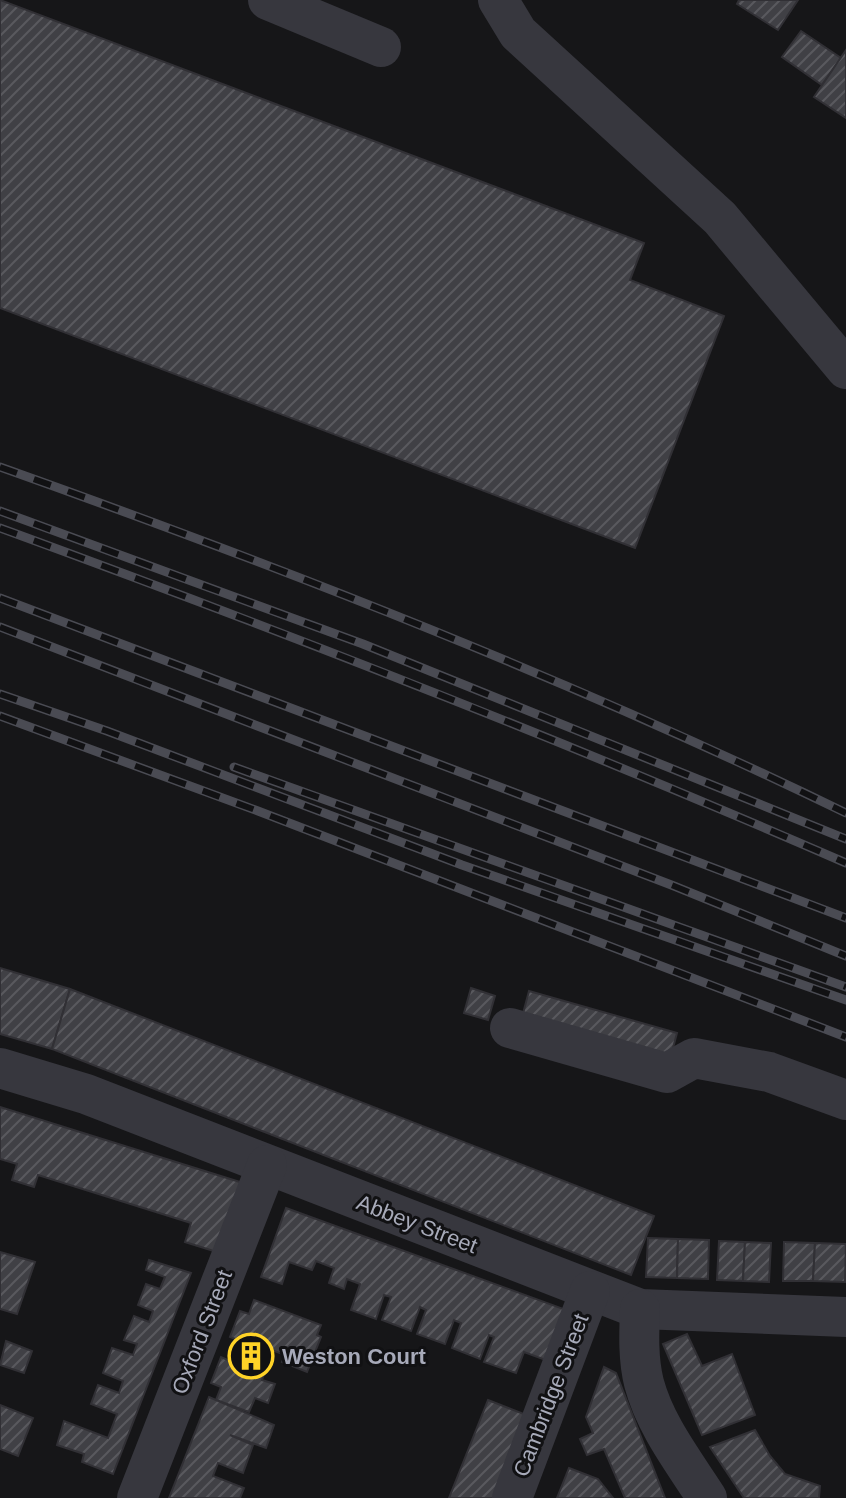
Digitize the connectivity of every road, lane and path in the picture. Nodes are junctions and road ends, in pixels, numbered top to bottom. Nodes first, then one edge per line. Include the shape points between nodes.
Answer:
1 (268, 0) edge
2 (498, 0) edge
3 (381, 47) dead end
4 (846, 369) edge
5 (510, 1028) dead end
6 (0, 1068) edge
7 (846, 1100) edge
8 (267, 1165) junction
9 (590, 1291) junction
10 (640, 1309) junction
11 (846, 1317) edge
12 (137, 1498) edge
13 (512, 1498) edge
14 (707, 1498) edge

1 - 3 street
2 - 4 street via 518,33 720,218
5 - 7 street via 667,1073 694,1058 769,1072
6 - 8 street, Abbey Street via 86,1094
8 - 9 street, Abbey Street
8 - 12 street, Oxford Street
9 - 10 street, Abbey Street
9 - 13 street, Cambridge Street
10 - 11 street, Abbey Street
10 - 14 street via 638,1347 644,1384 659,1422

